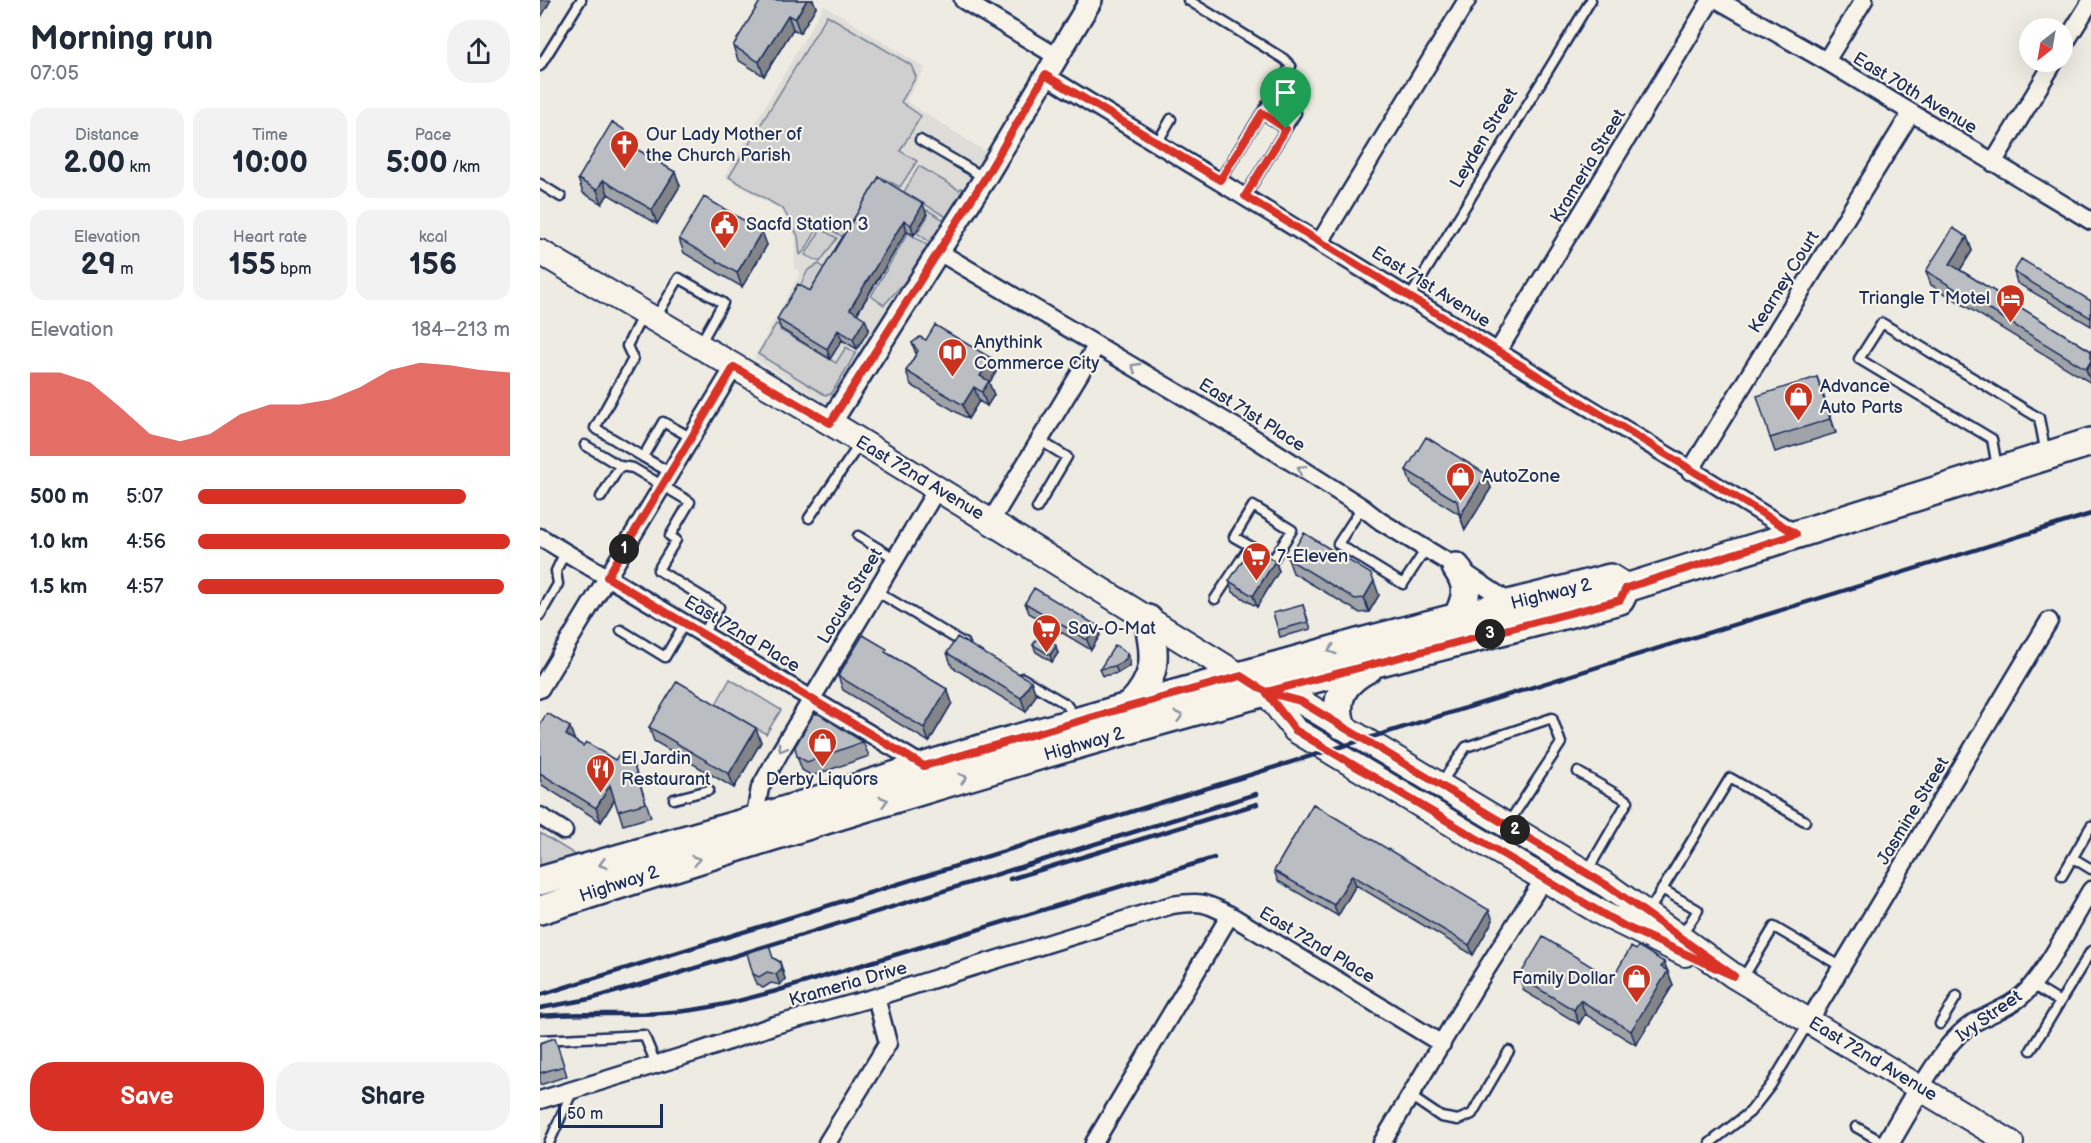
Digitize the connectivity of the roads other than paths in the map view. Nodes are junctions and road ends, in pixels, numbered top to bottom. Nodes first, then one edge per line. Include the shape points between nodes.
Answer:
1 (581, 0) edge
2 (963, 0) edge
3 (1091, 0) edge
4 (1188, 0) edge
5 (1467, 0) edge
6 (1591, 0) edge
7 (1711, 0) edge
8 (1718, 0) edge
9 (1864, 0) edge
10 (2091, 1) edge
11 (2073, 30) edge
12 (1056, 56) junction
13 (1826, 61) junction
14 (540, 66) edge
15 (2048, 72) edge
16 (1045, 75) junction
17 (1262, 113) junction
18 (1296, 113) dead end
19 (1911, 113) junction
20 (1171, 119) dead end
21 (1286, 129) junction
22 (920, 140) dead end
23 (1158, 143) junction
24 (1993, 162) junction
25 (985, 178) junction
26 (1220, 180) junction
27 (540, 184) edge
28 (1245, 196) junction
29 (561, 197) dead end
30 (2091, 221) edge
31 (1320, 242) junction
32 (540, 252) edge
33 (939, 252) junction
34 (1410, 297) junction
35 (649, 316) junction
36 (699, 344) junction
37 (1097, 345) junction
38 (1498, 351) junction
39 (734, 367) junction
40 (830, 423) junction
41 (692, 438) junction
42 (1038, 440) junction
43 (861, 442) junction
44 (2091, 442) edge
45 (585, 445) dead end
46 (2047, 455) junction
47 (643, 458) junction
48 (620, 466) junction
49 (1690, 471) junction
50 (1998, 471) junction
51 (667, 480) junction
52 (937, 489) junction
53 (601, 497) dead end
54 (1356, 503) junction
55 (1037, 508) dead end
56 (809, 518) dead end
57 (991, 521) junction
58 (1796, 534) junction
59 (858, 536) dead end
60 (540, 537) edge
61 (1250, 546) junction
62 (1425, 549) junction
63 (565, 552) junction
64 (896, 559) junction
65 (1456, 567) junction
66 (607, 577) junction
67 (1626, 588) junction
68 (876, 591) junction
69 (1215, 599) dead end
70 (1512, 604) junction
71 (540, 615) edge
72 (1148, 618) junction
73 (1457, 618) junction
74 (2049, 621) dead end
75 (1538, 622) junction
76 (685, 623) junction
77 (621, 630) dead end
78 (703, 634) junction
79 (976, 651) edge
80 (1378, 663) junction
81 (1016, 674) edge
82 (1241, 676) junction
83 (540, 689) edge
84 (1266, 692) junction
85 (812, 698) junction
86 (1130, 706) junction
87 (1078, 721) junction
88 (1341, 725) junction
89 (924, 766) junction
90 (1578, 772) dead end
91 (1440, 785) junction
92 (709, 790) dead end
93 (674, 799) dead end
94 (540, 816) edge
95 (754, 820) junction
96 (1805, 821) dead end
97 (1507, 825) junction
98 (2091, 826) edge
99 (564, 831) dead end
100 (2073, 858) junction
101 (2091, 869) edge
102 (1586, 873) junction
103 (2062, 876) dead end
104 (1543, 880) junction
105 (540, 881) edge
106 (1662, 889) junction
107 (2091, 890) edge
108 (1166, 907) joint
109 (540, 909) edge
110 (2086, 911) edge
111 (1647, 914) junction
112 (1230, 915) junction
113 (1680, 938) junction
114 (2091, 951) edge
115 (1842, 967) junction
116 (1738, 978) junction
117 (2032, 985) junction
118 (1956, 996) dead end
119 (876, 997) junction
120 (2060, 1002) junction
121 (1809, 1021) junction
122 (1940, 1024) dead end
123 (540, 1040) edge
124 (1442, 1044) junction
125 (2031, 1050) dead end
126 (1509, 1051) dead end
127 (656, 1064) junction
128 (1920, 1088) junction
129 (573, 1090) junction
130 (1410, 1096) junction
131 (540, 1100) edge
132 (1856, 1127) dead end
133 (549, 1143) edge
134 (828, 1143) edge
135 (1094, 1143) edge
136 (1382, 1143) edge
137 (1710, 1143) edge
138 (1886, 1143) edge
139 (2012, 1143) edge

1 - 14 lane
2 - 12 street
3 - 12 street
4 - 17 lane via 1292,66
5 - 31 street
6 - 34 lane, Leyden Street
7 - 38 street, Krameria Street
8 - 13 street, East 70th Avenue
9 - 13 street
10 - 11 street
12 - 16 street
13 - 19 street, East 70th Avenue
15 - 24 street
16 - 23 street, East 71st Avenue
16 - 25 street
17 - 21 lane
17 - 26 lane
18 - 21 lane
19 - 24 street, East 70th Avenue
19 - 49 street, Kearney Court
20 - 23 lane
21 - 28 lane
22 - 25 lane
23 - 26 street, East 71st Avenue
24 - 30 street, East 70th Avenue
25 - 33 street
26 - 28 street, East 71st Avenue
27 - 29 lane
28 - 31 street, East 71st Avenue
31 - 34 street, East 71st Avenue
32 - 35 main road, East 72nd Avenue
33 - 37 street, East 71st Place
33 - 40 street
34 - 38 street, East 71st Avenue
35 - 36 main road, East 72nd Avenue
35 - 36 lane via 680,278 723,303
35 - 47 lane via 627,346 633,359 595,428
36 - 39 main road, East 72nd Avenue
37 - 42 street
54 -> 37 street, East 71st Place
38 - 49 street, East 71st Avenue
39 - 40 main road, East 72nd Avenue
39 - 41 street
40 - 43 main road, East 72nd Avenue
41 - 47 lane via 663,422
41 - 51 street
42 - 55 lane via 1067,457
42 - 57 street
43 - 52 main road, East 72nd Avenue
43 - 56 lane
44 - 46 main road, Highway 2
45 - 48 lane
46 - 50 main road, Highway 2
46 - 50 lane via 2039,418 1882,323 1859,359 1992,439
47 - 51 lane
48 - 51 lane
48 - 53 lane
49 - 58 street, East 71st Avenue
50 - 58 main road, Highway 2
51 - 66 street
51 - 78 lane via 690,502 670,536 676,540 658,570 719,607
52 - 57 main road, East 72nd Avenue
52 - 64 street, Locust Street
54 - 62 street, East 71st Place
54 - 62 lane via 1338,544 1403,584
57 - 72 main road, East 72nd Avenue
58 - 67 main road, Highway 2
59 - 64 lane
60 - 63 street, East 72nd Place
61 - 61 lane via 1273,560 1292,530 1253,506 1234,537
61 - 69 lane
62 - 65 street, East 71st Place
63 - 66 street, East 72nd Place
63 - 71 lane via 556,571 558,584
64 - 68 street, Locust Street
65 - 70 street, East 71st Place
65 - 73 main road via 1465,580 1465,597
66 - 76 street, East 72nd Place
66 - 83 street
67 - 70 main road, Highway 2 via 1610,578
67 - 75 main road, Highway 2 via 1620,600
68 - 79 lane
68 - 85 street, Locust Street
70 - 73 main road, Highway 2
70 - 75 street, East 71st Place
72 - 82 main road, East 72nd Avenue
72 - 86 main road via 1153,666 1143,692
73 -> 82 main road, Highway 2
74 - 115 street, Jasmine Street
75 - 80 main road, Highway 2
76 - 77 lane via 665,657
76 - 78 street, East 72nd Place
78 - 85 street, East 72nd Place
80 - 84 main road, Highway 2
80 - 88 main road via 1357,674 1344,688 1338,704
81 - 87 lane via 1066,704
82 - 84 main road, East 72nd Avenue
82 - 86 main road, Highway 2
84 - 88 main road, East 72nd Avenue via 1300,701
84 - 104 main road, East 72nd Avenue via 1295,730
109 -> 84 main road, Highway 2 via 855,809
85 - 89 street, East 72nd Place
85 -> 95 street, Locust Street via 760,788
86 - 87 main road, Highway 2
87 - 89 main road, Highway 2
88 - 91 main road, East 72nd Avenue
89 - 95 main road, Highway 2
90 - 102 lane via 1628,801
91 - 97 main road, East 72nd Avenue
91 - 97 lane via 1466,747 1552,718 1561,742
92 - 93 lane
94 - 99 street
95 -> 105 main road, Highway 2
96 - 106 lane via 1731,778
97 - 102 main road, East 72nd Avenue
98 - 100 lane
100 - 101 lane
100 - 103 lane
102 - 111 main road, East 72nd Avenue
104 - 116 main road, East 72nd Avenue via 1626,927
104 - 124 street
106 - 111 lane
106 - 113 lane via 1698,910
107 - 110 street, Ivy Street
108 - 112 street, East 72nd Place via 1202,902
108 - 119 street, Krameria Drive
110 - 117 street, Ivy Street
111 - 113 main road, East 72nd Avenue
112 - 124 street, East 72nd Place
112 - 135 street
113 - 116 main road, East 72nd Avenue
114 - 120 lane
115 - 116 lane via 1774,927
115 - 121 street, Jasmine Street
116 - 121 main road, East 72nd Avenue
117 - 120 lane
117 - 128 street, Ivy Street via 2009,1005 1952,1040
118 - 122 lane
119 - 127 street, Krameria Drive
119 - 134 street via 888,1043
120 - 125 lane
121 - 128 main road, East 72nd Avenue
121 - 137 lane via 1764,1094 1749,1112
123 - 127 lane via 644,1035
124 - 130 street
126 - 130 lane via 1472,1114 1458,1120 1441,1117
127 - 129 street, Krameria Drive
128 - 138 street, Ivy Street
128 - 139 main road, East 72nd Avenue
129 - 131 street, Krameria Drive
129 - 133 lane
130 - 136 street
132 - 138 lane

